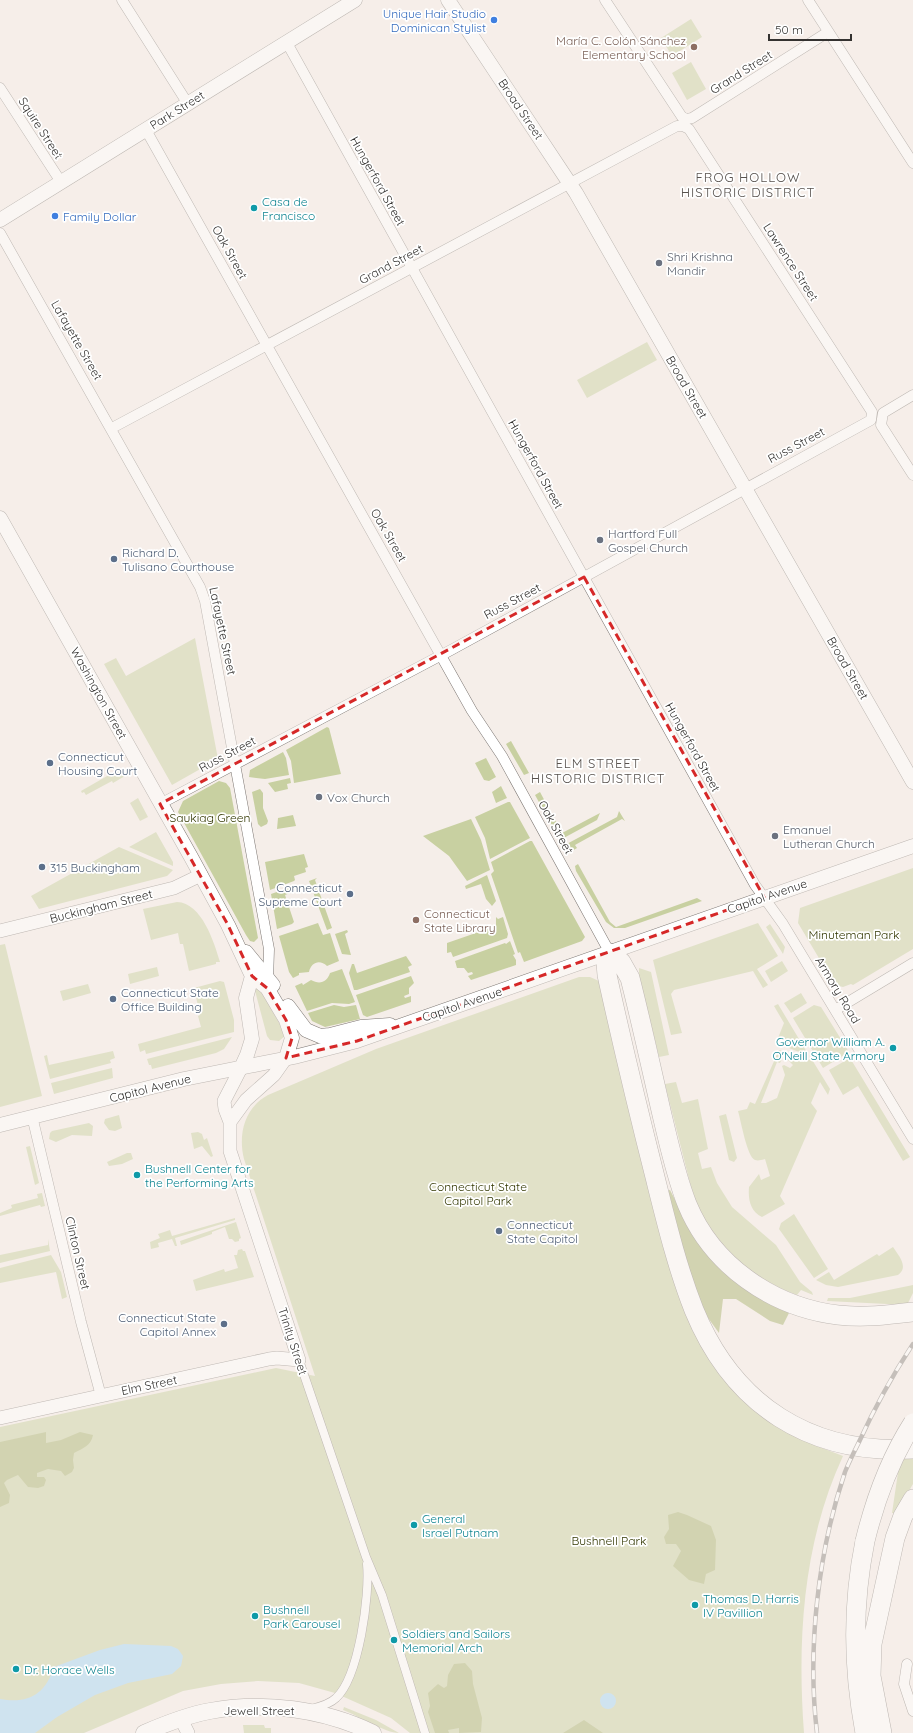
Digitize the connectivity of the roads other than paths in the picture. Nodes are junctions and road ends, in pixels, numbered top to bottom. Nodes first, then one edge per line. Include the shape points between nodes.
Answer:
1 (122, 0) edge
2 (355, 0) edge
3 (448, 0) edge
4 (605, 0) edge
5 (808, 0) edge
6 (828, 32) junction
7 (287, 42) junction
8 (0, 88) edge
9 (188, 104) junction
10 (685, 123) junction
11 (146, 130) junction
12 (913, 163) edge
13 (61, 182) junction
14 (569, 183) junction
15 (0, 220) edge
16 (0, 233) edge
17 (412, 268) junction
18 (268, 345) junction
19 (913, 395) edge
20 (871, 416) joint
21 (112, 428) junction
22 (913, 475) edge
23 (745, 488) junction
24 (0, 518) edge
25 (584, 577) junction
26 (441, 654) junction
27 (235, 765) junction
28 (913, 782) edge
29 (160, 804) junction
30 (913, 846) edge
31 (201, 875) junction
32 (764, 897) junction
33 (0, 931) edge
34 (234, 938) junction
35 (610, 953) junction
36 (913, 963) edge
37 (252, 976) junction
38 (268, 983) junction
39 (835, 1010) junction
40 (402, 1025) junction
41 (286, 1058) junction
42 (240, 1068) junction
43 (32, 1116) junction
44 (230, 1122) junction
45 (0, 1125) edge
46 (913, 1139) edge
47 (913, 1312) edge
48 (299, 1360) junction
49 (101, 1396) junction
50 (0, 1418) edge
51 (913, 1423) edge
52 (913, 1449) edge
53 (913, 1499) edge
54 (366, 1557) junction
55 (907, 1664) dead end
56 (307, 1711) junction
57 (913, 1711) edge
58 (184, 1726) edge
59 (144, 1733) edge
60 (373, 1733) edge
61 (425, 1733) edge
62 (865, 1733) edge
63 (882, 1733) edge

1 - 9 street
2 - 7 main road, Park Street
3 - 14 main road, Broad Street
4 - 10 street, Lawrence Street
5 - 6 street
6 - 10 street, Grand Street
6 - 12 street
7 - 9 main road, Park Street
7 - 17 street, Hungerford Street
8 - 13 street, Squire Street
9 - 11 main road, Park Street
10 - 14 street, Grand Street
10 - 20 street, Lawrence Street via 870,409
11 - 13 main road, Park Street
11 - 18 street, Oak Street
13 - 15 main road, Park Street
14 - 17 street, Grand Street
14 - 23 main road, Broad Street
16 - 21 street, Lafayette Street
17 - 18 street, Grand Street
17 - 25 street, Hungerford Street
18 - 21 street, Grand Street
18 - 26 street, Oak Street
19 - 22 street via 883,413 880,425
20 - 23 street, Russ Street via 871,420
21 - 27 street, Lafayette Street via 200,587
23 - 25 street, Russ Street
23 - 28 main road, Broad Street
24 - 29 main road, Washington Street
25 - 26 street, Russ Street
25 - 32 street, Hungerford Street
26 - 27 street, Russ Street
26 - 35 street, Oak Street via 472,711 502,756
27 - 29 street, Russ Street
27 - 38 street, Lafayette Street via 269,949
29 - 31 main road, Washington Street
30 - 32 main road, Capitol Avenue
31 - 33 street, Buckingham Street via 174,888
31 - 34 main road, Washington Street
32 - 35 main road, Capitol Avenue
32 - 39 street, Armory Road
34 - 37 main road, Washington Street
34 - 38 main road
35 - 40 main road, Capitol Avenue
35 - 47 highway via 623,964 630,978 673,1160 687,1204 698,1226 714,1248 734,1269 757,1286 787,1301 831,1314 867,1316
35 - 52 highway via 606,963 607,975 658,1187 689,1295 710,1342 748,1392 795,1428 849,1445 884,1450
36 - 39 street
37 - 38 main road, Washington Street
37 - 42 main road via 246,998 252,1039
38 - 40 main road via 306,1030 314,1034 330,1035 369,1026
38 - 41 main road, Washington Street via 291,1031 292,1041
39 - 46 street, Armory Road
40 - 41 main road, Capitol Avenue via 342,1046
41 - 42 main road, Capitol Avenue
41 - 44 street via 274,1074 246,1100
42 - 43 main road, Capitol Avenue
42 - 44 street, Trinity Street via 224,1101
43 - 45 main road, Capitol Avenue
43 - 49 street, Clinton Street
44 - 48 street, Trinity Street via 229,1141 233,1159
48 - 49 street, Elm Street via 269,1359
48 - 54 street, Trinity Street
49 - 50 street, Elm Street
51 - 62 highway, bridge via 887,1473 875,1505 865,1541 857,1590 855,1631 858,1683
53 - 63 highway via 905,1511 895,1538 872,1644 872,1683
54 - 56 street, Trinity Street via 367,1593 351,1678 335,1699
54 - 61 street, Trinity Street via 382,1595
55 - 57 street via 904,1684
56 - 58 main road, Jewell Street via 286,1708 210,1711
56 - 60 main road, Jewell Street via 350,1723
58 - 59 main road, Jewell Street

